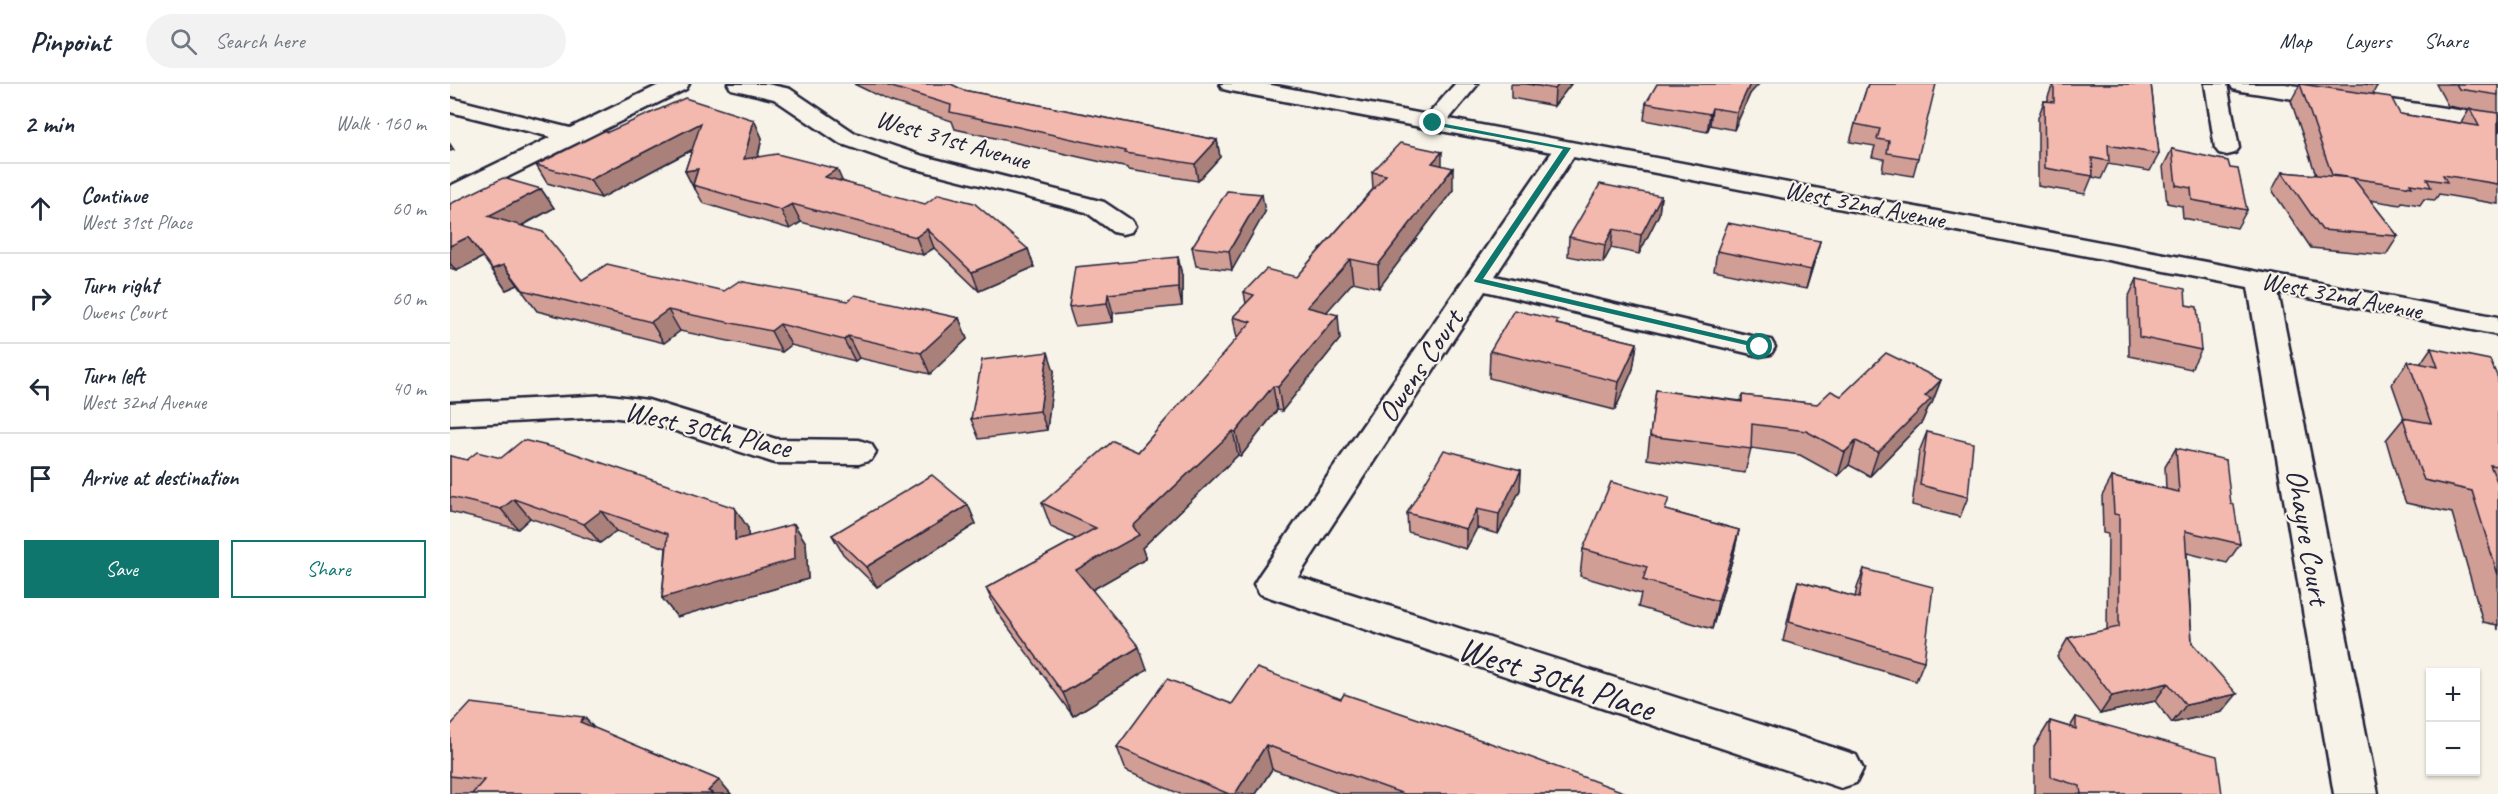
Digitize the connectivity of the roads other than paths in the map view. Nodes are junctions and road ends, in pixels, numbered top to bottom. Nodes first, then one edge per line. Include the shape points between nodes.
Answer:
1 (678, 84) edge
2 (739, 84) edge
3 (1231, 84) edge
4 (1467, 84) edge
5 (2216, 84) edge
6 (2241, 84) edge
7 (450, 105) edge
8 (1433, 123) junction
9 (2498, 123) edge
10 (573, 136) junction
11 (1567, 148) junction
12 (2227, 148) dead end
13 (450, 196) edge
14 (1122, 226) dead end
15 (2261, 279) junction
16 (1478, 281) junction
17 (2498, 326) edge
18 (1760, 347) dead end
19 (450, 414) edge
20 (859, 452) dead end
21 (1273, 584) joint
22 (1841, 770) dead end
23 (2356, 794) edge

1 - 10 street
2 - 14 street, West 31st Avenue via 782,94 847,138 914,161 1095,207
3 - 8 street, West 32nd Avenue
4 - 8 street
5 - 12 street
6 - 9 street
7 - 10 street
8 - 11 street, West 32nd Avenue
10 - 13 street
11 - 15 street, West 32nd Avenue
11 - 16 street, Owens Court
15 - 17 street, West 32nd Avenue
15 - 23 street, Ohayre Court
16 - 18 street
16 - 21 street, Owens Court
19 - 20 street, West 30th Place via 609,406 648,411 775,451
21 - 22 street, West 30th Place

